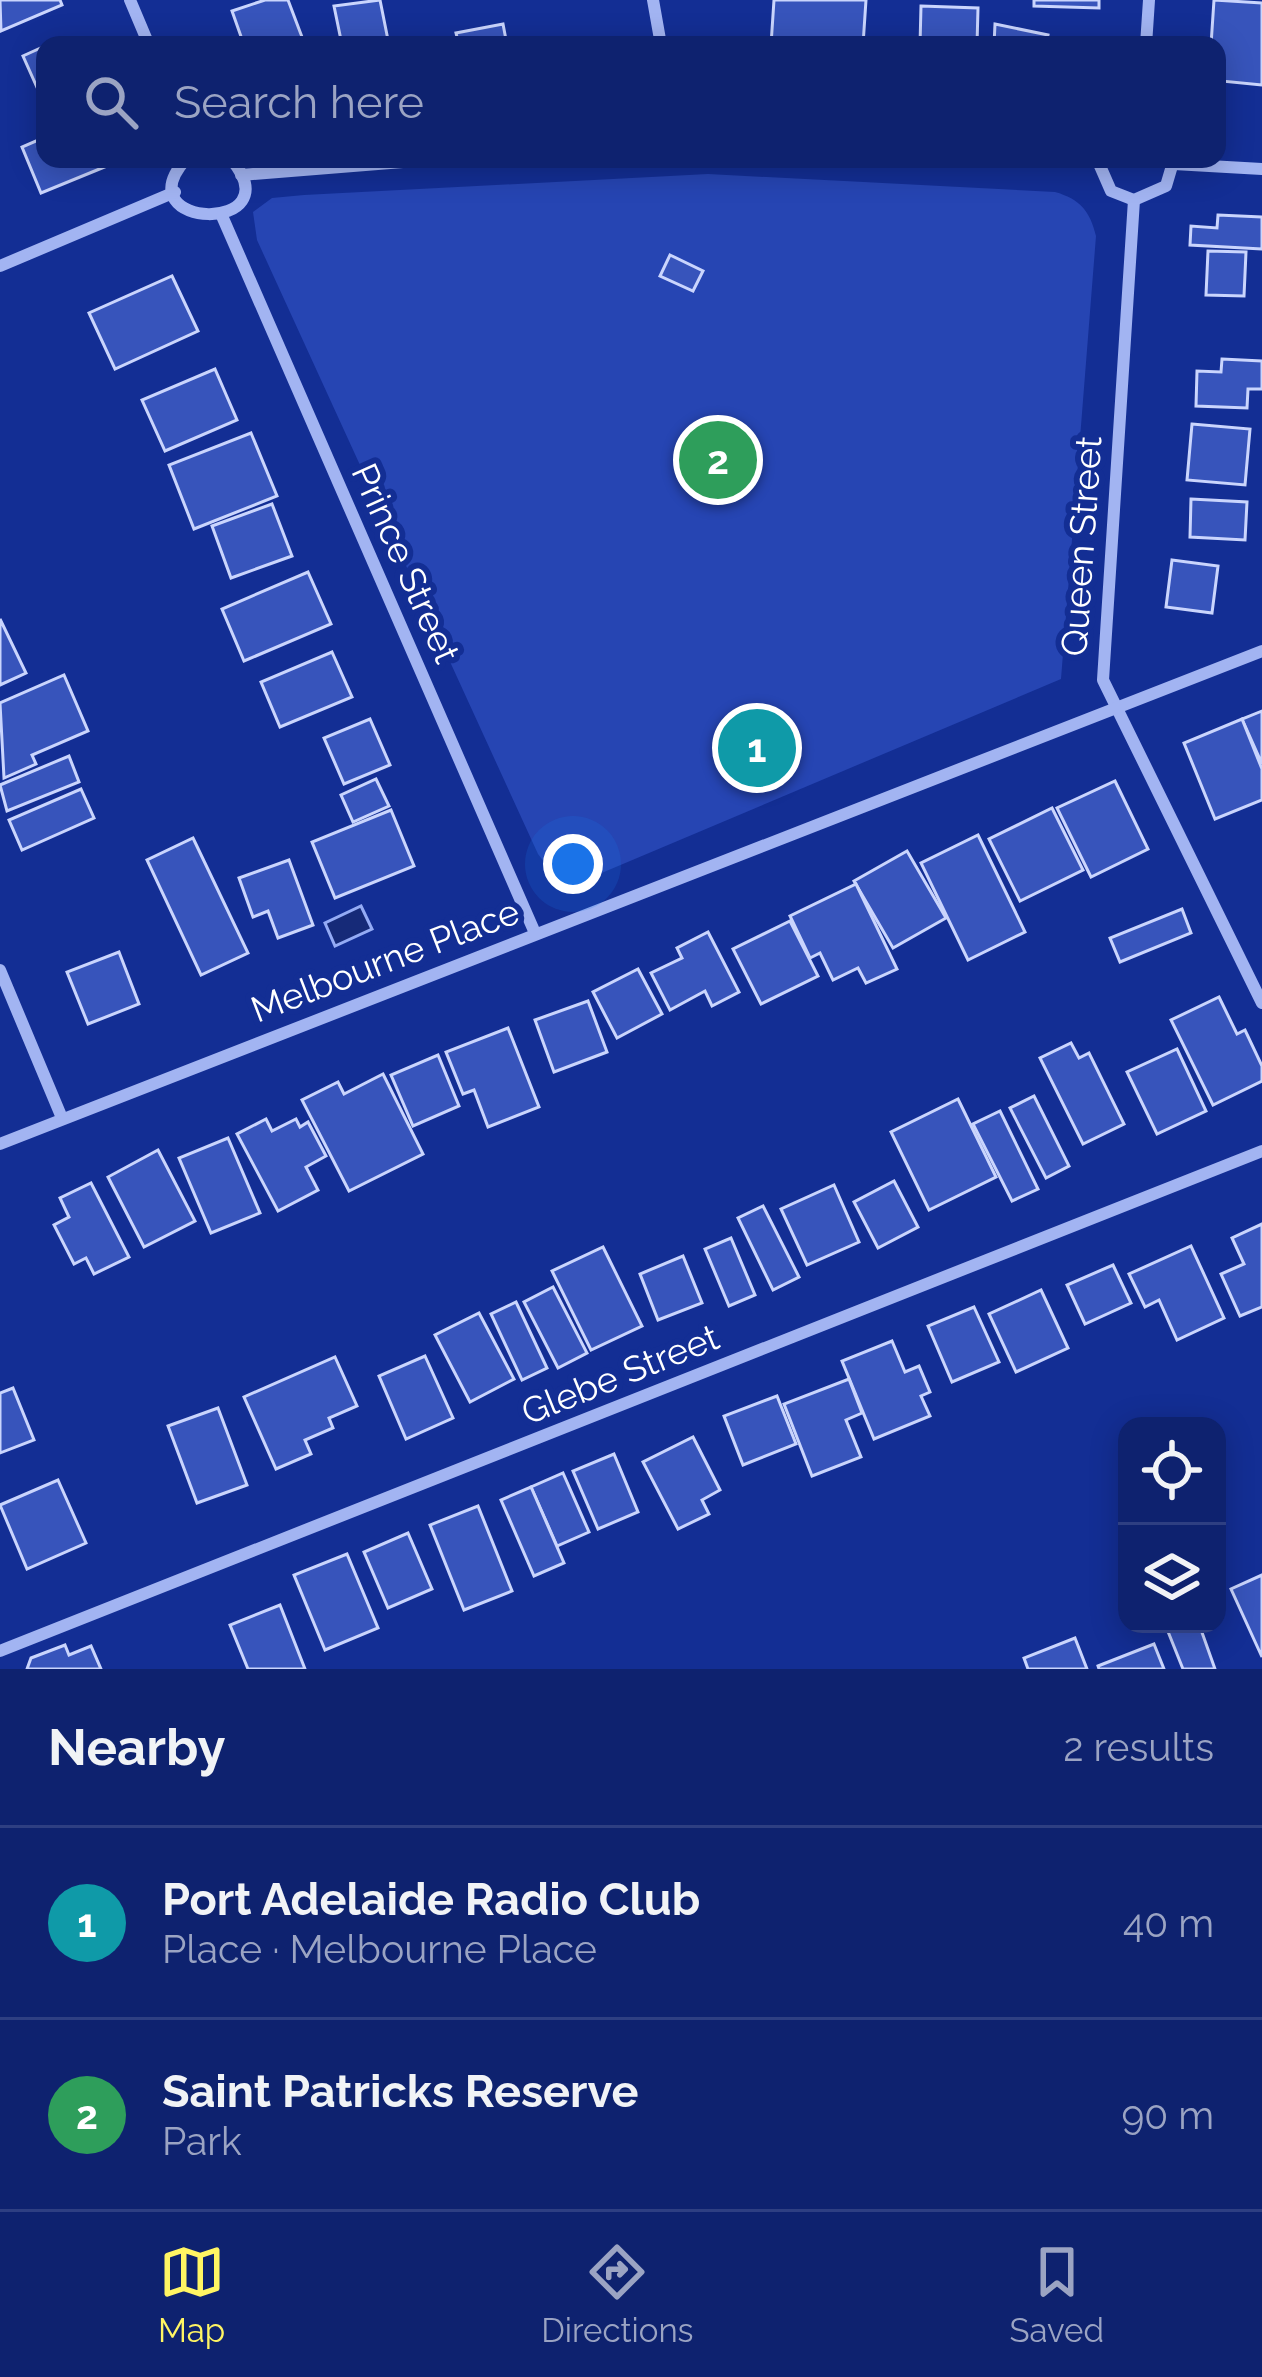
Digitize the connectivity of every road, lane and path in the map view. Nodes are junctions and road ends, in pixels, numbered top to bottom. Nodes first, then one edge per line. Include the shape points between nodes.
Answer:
1 (130, 0) edge
2 (653, 0) edge
3 (1149, 0) edge
4 (145, 36) edge
5 (659, 36) edge
6 (1147, 36) edge
7 (1226, 166) edge
8 (180, 168) edge
9 (237, 168) edge
10 (328, 168) edge
11 (1101, 168) edge
12 (1172, 168) edge
13 (1262, 169) edge
14 (241, 175) junction
15 (175, 192) junction
16 (1134, 200) junction
17 (222, 216) junction
18 (0, 266) edge
19 (1262, 651) edge
20 (1118, 708) junction
21 (536, 933) junction
22 (0, 970) edge
23 (1262, 1003) edge
24 (62, 1118) junction
25 (0, 1144) edge
26 (1262, 1151) edge
27 (0, 1651) edge

1 - 4 street
2 - 5 street
3 - 6 street
7 - 13 street
8 - 15 street
9 - 14 street
10 - 14 street
11 - 16 street via 1111,191
12 - 16 street via 1166,186
14 - 17 street via 237,203
15 - 17 street via 199,217
15 - 18 street
16 - 20 street, Queen Street via 1103,680
17 - 21 street, Prince Street
19 - 20 street, Melbourne Place
20 - 21 street, Melbourne Place
20 - 23 street, Queen Street
21 - 24 street, Melbourne Place
22 - 24 street
24 - 25 street, Melbourne Place
26 - 27 street, Glebe Street

